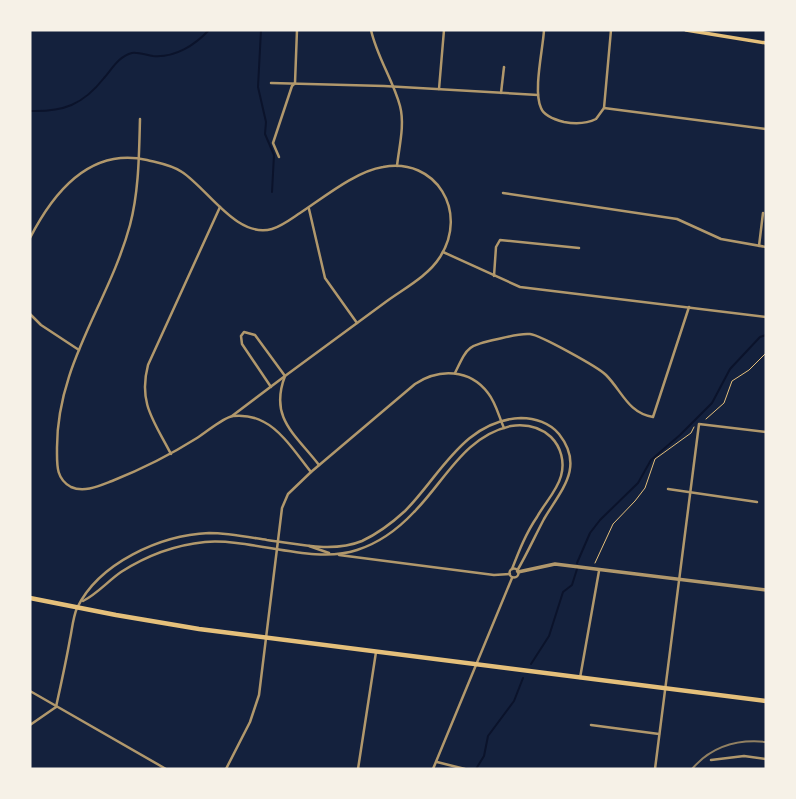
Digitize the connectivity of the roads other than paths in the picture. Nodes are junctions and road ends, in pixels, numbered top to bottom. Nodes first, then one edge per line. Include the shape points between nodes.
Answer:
1 (297, 30) edge
2 (371, 30) edge
3 (444, 30) edge
4 (544, 30) edge
5 (611, 30) edge
6 (685, 30) edge
7 (766, 43) edge
8 (504, 67) dead end
9 (271, 83) dead end
10 (295, 83) junction
11 (392, 88) junction
12 (439, 89) junction
13 (501, 93) junction
14 (538, 95) junction
15 (604, 108) junction
16 (140, 119) dead end
17 (766, 129) edge
18 (279, 157) dead end
19 (138, 158) junction
20 (397, 166) junction
21 (503, 193) dead end
22 (220, 207) junction
23 (309, 208) junction
24 (763, 213) dead end
25 (30, 239) edge
26 (759, 247) junction
27 (766, 247) edge
28 (579, 248) dead end
29 (443, 252) junction
30 (494, 276) junction
31 (689, 307) junction
32 (30, 314) edge
33 (766, 317) edge
34 (357, 323) junction
35 (79, 350) junction
36 (455, 373) junction
37 (285, 376) junction
38 (271, 387) junction
39 (232, 416) junction
40 (501, 422) junction
41 (504, 428) junction
42 (766, 432) edge
43 (171, 454) junction
44 (320, 465) junction
45 (311, 472) junction
46 (668, 489) dead end
47 (690, 492) junction
48 (757, 502) dead end
49 (279, 541) junction
50 (303, 544) junction
51 (278, 549) junction
52 (333, 555) junction
53 (512, 569) junction
54 (599, 570) junction
55 (518, 571) junction
56 (511, 576) junction
57 (679, 579) junction
58 (766, 590) edge
59 (30, 598) edge
60 (83, 601) junction
61 (77, 608) junction
62 (267, 638) junction
63 (376, 652) junction
64 (475, 665) junction
65 (580, 678) junction
66 (665, 689) junction
67 (30, 691) edge
68 (766, 701) edge
69 (57, 707) junction
70 (591, 724) dead end
71 (30, 725) edge
72 (659, 734) junction
73 (766, 759) edge
74 (711, 760) dead end
75 (437, 762) junction
76 (166, 769) edge
77 (226, 769) edge
78 (358, 769) edge
79 (433, 769) edge
80 (465, 769) edge
81 (655, 769) edge

1 - 10 street
2 - 11 street
3 - 12 street
4 - 14 street
5 - 15 street
6 - 7 main road
8 - 13 street
9 - 10 street
10 - 11 street
10 - 18 street via 273,143
11 - 12 street
11 - 20 street via 401,114
12 - 13 street
13 - 14 street
14 - 15 street via 544,113 563,121 590,122
15 - 17 street
16 - 19 street
19 - 22 street via 180,170
19 - 25 street via 104,161 79,173 55,197
19 - 35 street via 135,203 125,242
20 - 23 street via 368,171
20 - 29 street via 425,175 449,200 451,227
21 - 26 street via 677,219 721,239
22 - 23 street via 248,228 264,231
22 - 43 street via 145,379 146,405
23 - 34 street via 325,278
24 - 26 street
26 - 27 street
28 - 30 street via 500,240
29 - 30 street
29 - 34 street via 423,275
30 - 31 street via 520,287
31 - 33 street
31 - 36 street via 653,417 631,408 599,369 533,334 470,347
32 - 35 street
34 - 37 street
35 - 43 street via 59,409 57,463 64,482 76,489 96,487
36 - 40 street via 485,389
36 - 44 street via 420,380
37 - 38 street
37 - 38 street via 255,335 244,332 242,344
37 - 44 street via 279,396 281,416
38 - 39 street
39 - 43 street
39 - 45 street via 270,426
40 - 41 street
40 - 50 street via 460,446 407,509 374,534 349,545
40 - 55 street via 526,418 547,424 561,438 570,459 567,484
41 - 52 street via 460,457 396,528 366,546
41 - 53 street via 523,425 539,429 554,440 562,462 560,480 529,529
42 - 47 street via 698,424
44 - 45 street
45 - 49 street via 288,495
46 - 47 street
47 - 48 street
47 - 57 street
49 - 50 street
49 - 51 street
49 - 60 street via 211,533 177,538 121,563 89,589
50 - 52 street
51 - 52 street
51 - 60 street via 224,541 183,545 132,565
51 - 62 street
52 - 56 street
53 - 55 street
53 - 56 street
54 - 55 street via 555,564
54 - 57 street
54 - 65 street
55 - 56 street via 516,577
56 - 64 street
57 - 58 street
57 - 66 street
59 - 61 main road
60 - 61 street
61 - 62 main road
61 - 69 street
62 - 63 main road
62 - 77 street via 256,705
63 - 64 main road
63 - 78 street
64 - 65 main road
64 - 75 street
65 - 66 main road
66 - 68 main road
66 - 72 street
67 - 69 street
69 - 71 street
69 - 76 street
70 - 72 street
72 - 81 street
73 - 74 street
75 - 79 street
75 - 80 street

